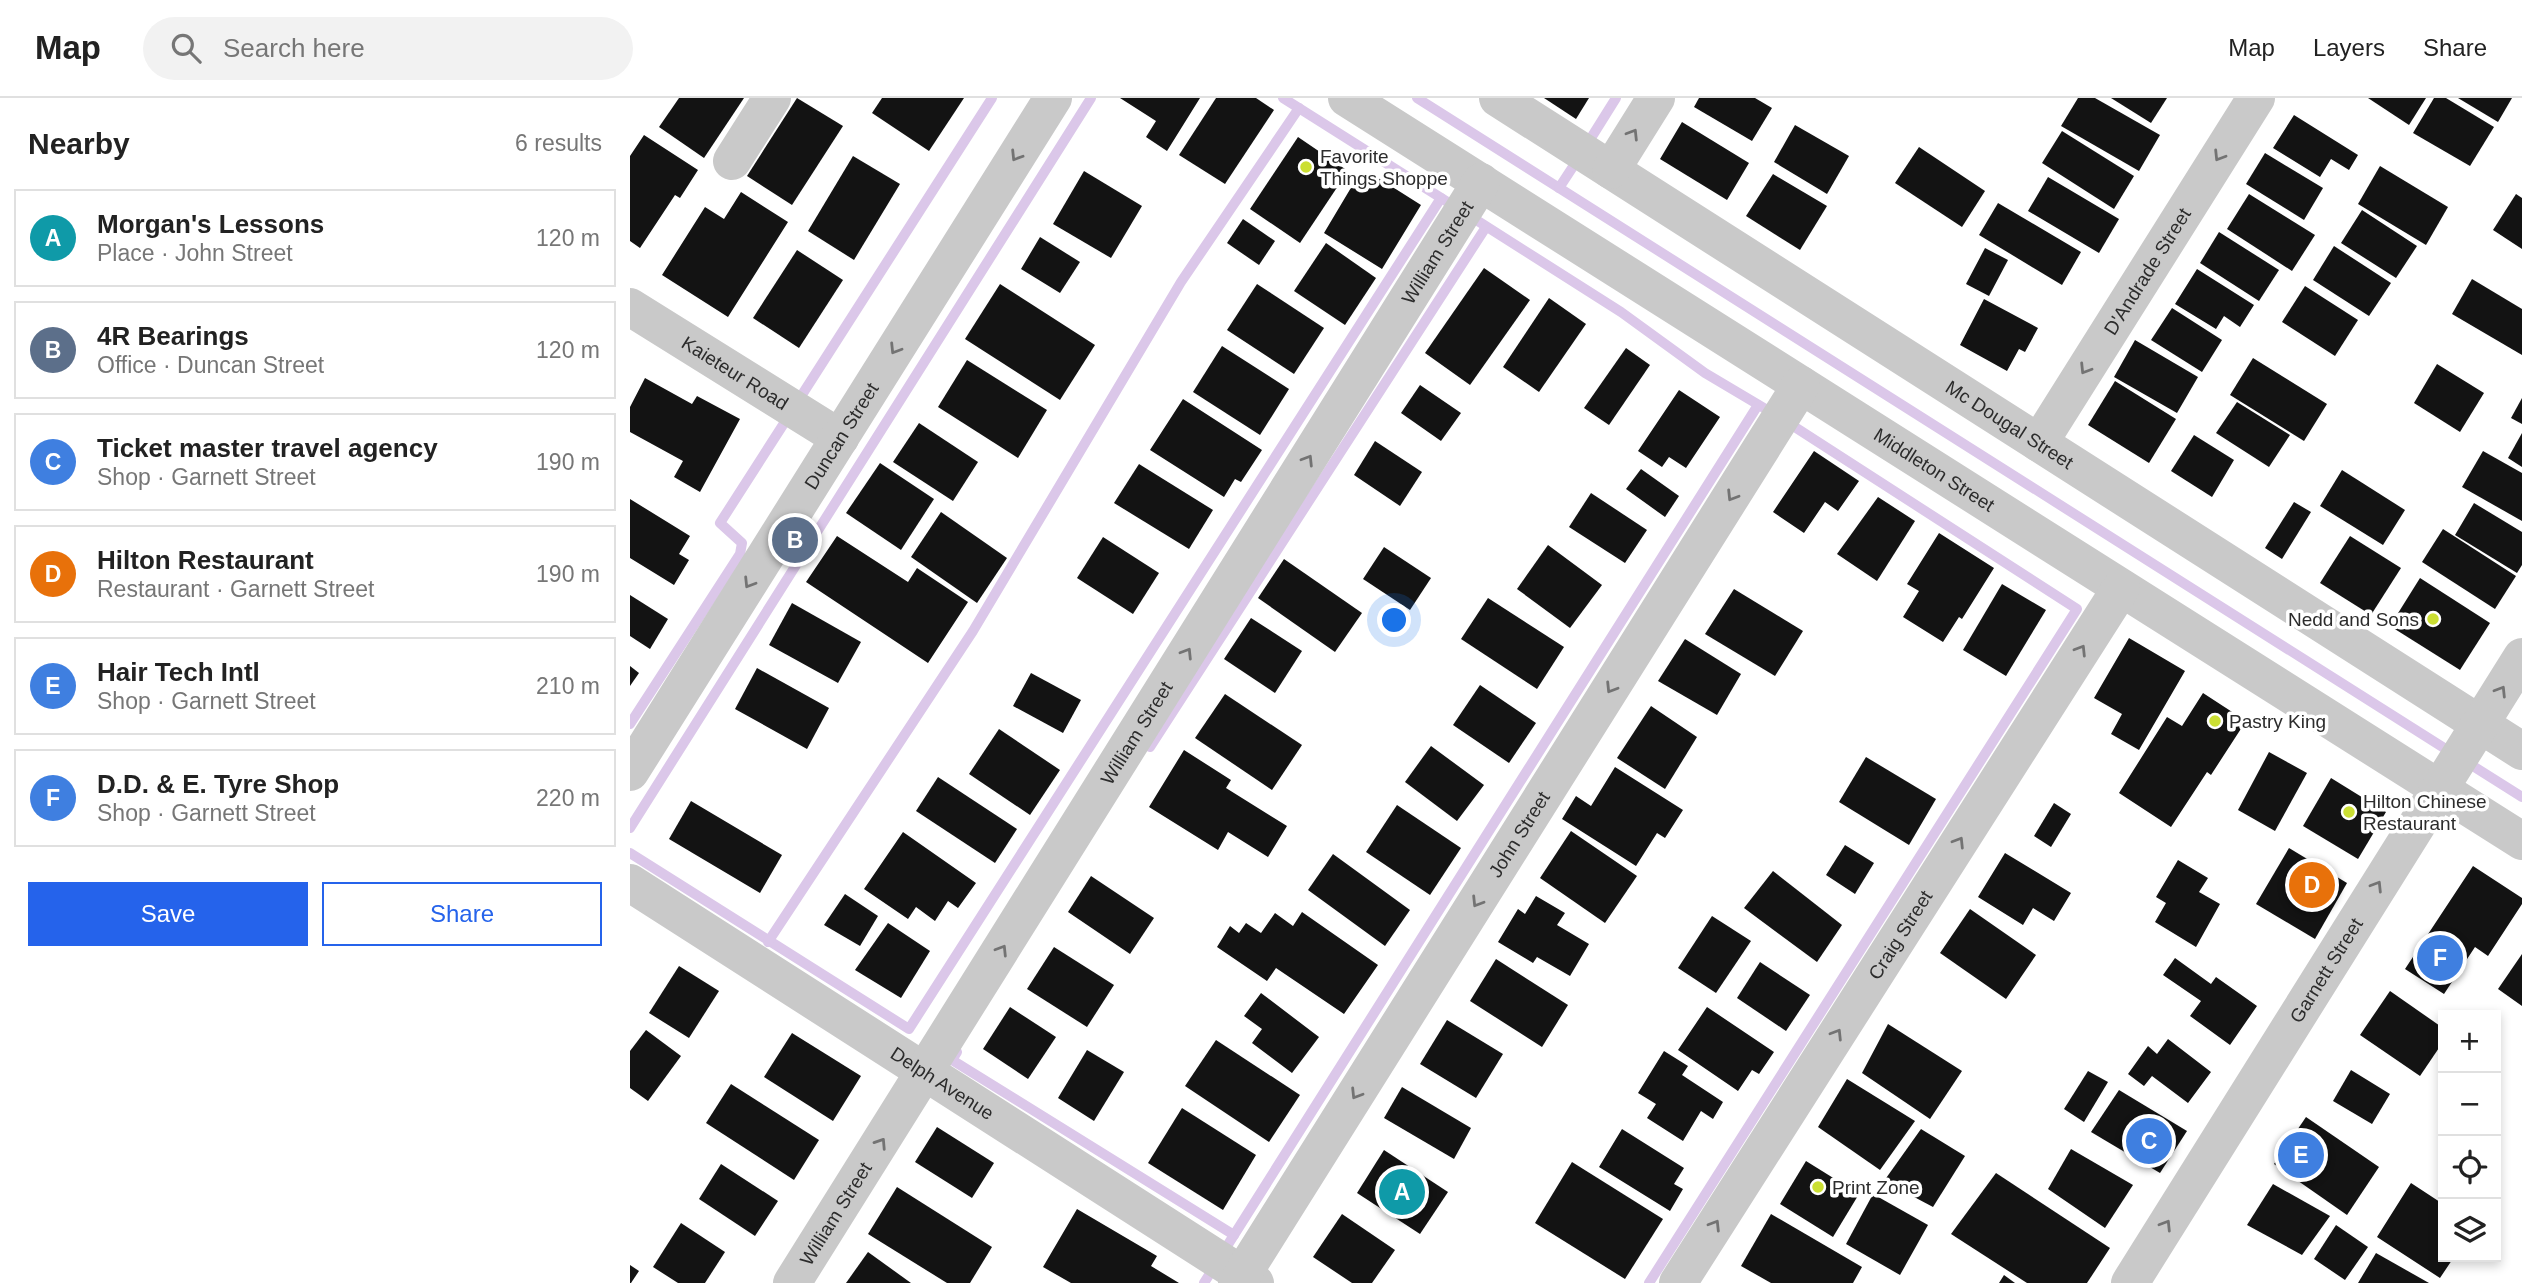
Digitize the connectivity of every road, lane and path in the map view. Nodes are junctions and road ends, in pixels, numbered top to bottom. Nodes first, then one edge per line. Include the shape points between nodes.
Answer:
1 (772, 98) edge
2 (1052, 98) edge
3 (1347, 98) edge
4 (1498, 98) edge
5 (1656, 98) edge
6 (2256, 98) edge
7 (1594, 159) junction
8 (732, 161) dead end
9 (1481, 182) junction
10 (630, 307) edge
11 (1797, 392) junction
12 (829, 431) junction
13 (2039, 443) junction
14 (2121, 588) junction
15 (2522, 657) edge
16 (2480, 725) junction
17 (2522, 751) edge
18 (630, 772) edge
19 (2438, 788) junction
20 (2522, 841) edge
21 (630, 883) edge
22 (926, 1072) junction
23 (1235, 1272) edge
24 (792, 1283) edge
25 (1678, 1283) edge
26 (2130, 1283) edge

1 - 8 street
2 -> 12 street, Duncan Street
3 - 9 street, Middleton Street
4 - 7 street, Mc Dougal Street
7 -> 5 street
6 -> 13 street, D'Andrade Street
7 - 13 street, Mc Dougal Street
9 - 11 street, Middleton Street
22 -> 9 street, William Street
10 - 12 street, Kaieteur Road
11 - 14 street, Middleton Street
11 -> 23 street, John Street
12 -> 18 street, Duncan Street
13 - 16 street, Mc Dougal Street
14 - 19 street, Middleton Street
25 -> 14 street, Craig Street
16 -> 15 street, Garnett Street
16 - 17 street, Mc Dougal Street
16 - 19 street, Garnett Street
19 - 20 street, Middleton Street
26 -> 19 street, Garnett Street
21 - 22 street, Delph Avenue
22 - 23 street, Delph Avenue
24 -> 22 street, William Street

